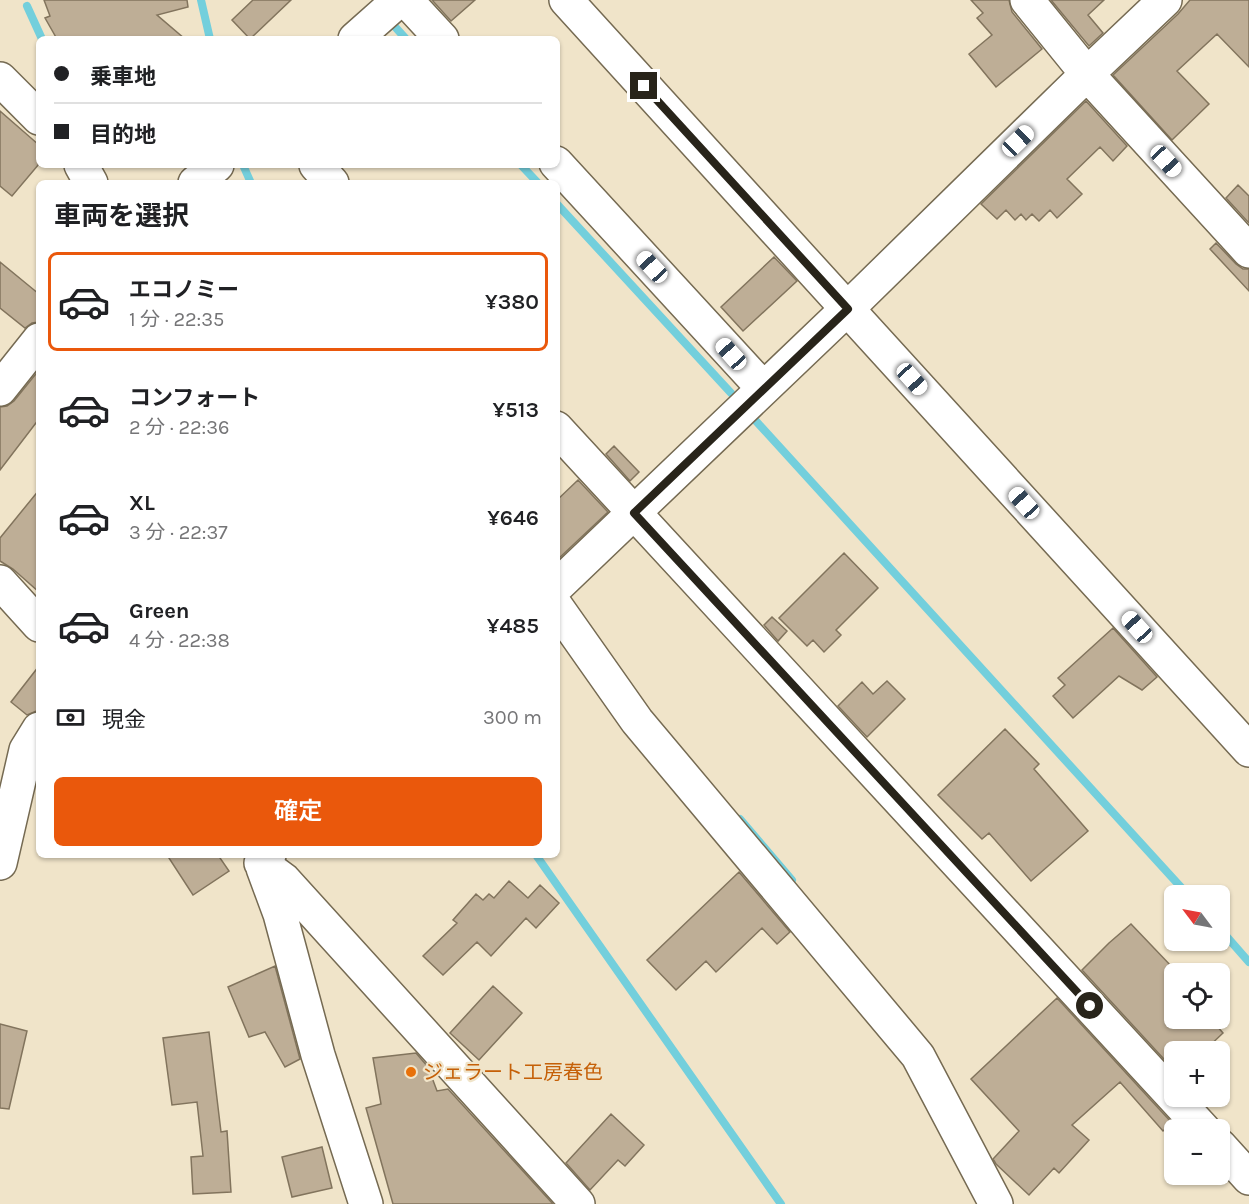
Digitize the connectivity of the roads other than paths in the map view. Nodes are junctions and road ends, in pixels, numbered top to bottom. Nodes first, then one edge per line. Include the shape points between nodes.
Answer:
1 (566, 0) edge
2 (1027, 0) edge
3 (1165, 0) edge
4 (400, 2) edge
5 (362, 33) edge
6 (439, 36) edge
7 (1087, 74) junction
8 (0, 79) edge
9 (36, 115) edge
10 (213, 168) edge
11 (319, 168) edge
12 (560, 168) edge
13 (199, 180) edge
14 (329, 180) edge
15 (1249, 251) edge
16 (848, 309) junction
17 (36, 344) edge
18 (763, 388) junction
19 (0, 389) edge
20 (560, 432) edge
21 (634, 513) junction
22 (0, 582) edge
23 (560, 583) edge
24 (560, 612) edge
25 (36, 622) edge
26 (36, 734) edge
27 (1249, 750) edge
28 (261, 858) edge
29 (0, 863) edge
30 (1194, 1119) edge
31 (1230, 1157) edge
32 (1249, 1178) edge
33 (366, 1204) edge
34 (578, 1204) edge
35 (996, 1204) edge

1 - 16 street
2 - 7 street
3 - 7 street
4 - 5 street
4 - 6 street
7 - 15 street
7 - 16 street
8 - 9 street
10 - 13 street
11 - 14 street
12 - 18 street
16 - 18 street
16 - 27 street
17 - 19 street
18 - 21 street
20 - 21 street
21 - 23 street
21 - 30 street
22 - 25 street
24 - 35 street via 638,721 918,1056
26 - 29 street via 26,750
28 - 33 street
28 - 34 street
31 - 32 street

